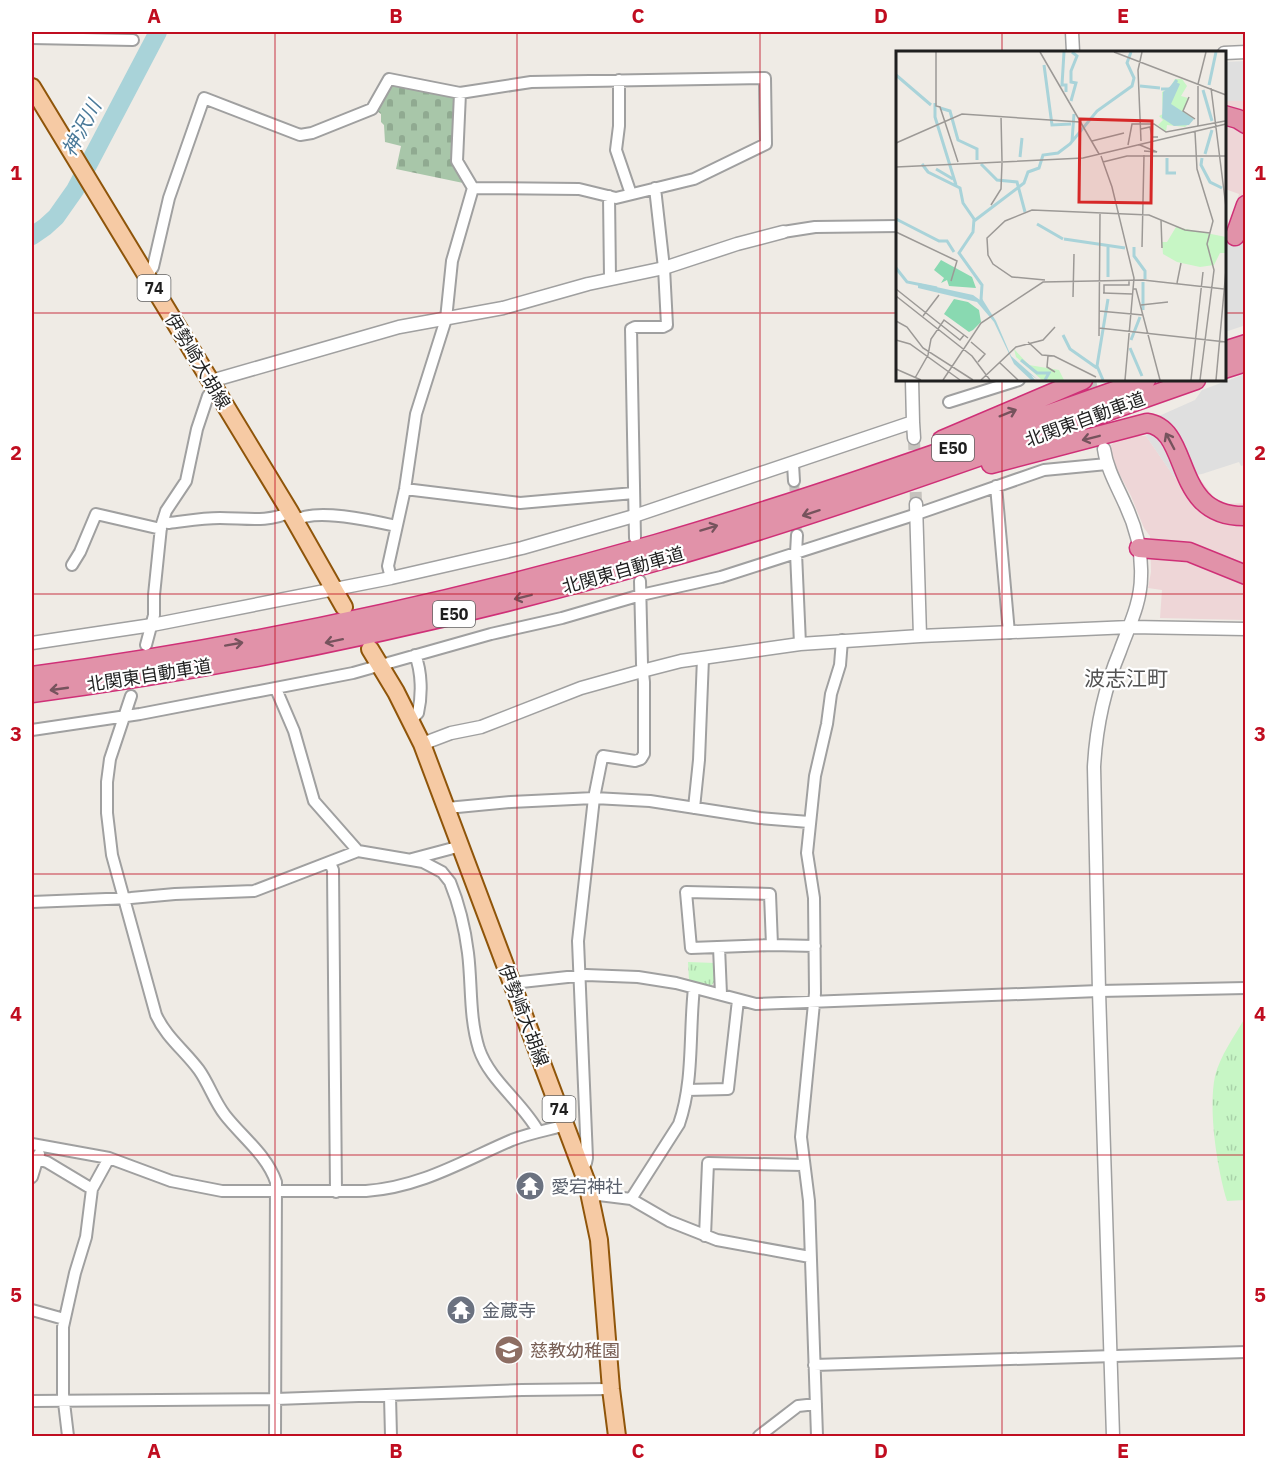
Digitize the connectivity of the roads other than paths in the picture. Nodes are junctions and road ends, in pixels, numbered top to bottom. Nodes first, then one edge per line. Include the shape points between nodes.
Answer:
1 (1072, 32) edge
2 (37, 36) edge
3 (133, 40) dead end
4 (1073, 51) edge
5 (1245, 52) edge
6 (1226, 53) edge
7 (619, 80) junction
8 (32, 87) edge
9 (460, 93) junction
10 (1226, 110) edge
11 (1226, 116) edge
12 (1245, 117) edge
13 (1245, 124) edge
14 (473, 188) junction
15 (655, 188) junction
16 (632, 194) junction
17 (609, 196) junction
18 (1245, 205) edge
19 (896, 226) edge
20 (783, 232) joint
21 (1242, 236) edge
22 (664, 268) junction
23 (147, 276) junction
24 (610, 278) junction
25 (446, 319) junction
26 (1245, 344) edge
27 (1226, 350) edge
28 (1245, 362) edge
29 (1226, 368) edge
30 (912, 381) edge
31 (1016, 381) edge
32 (1081, 381) edge
33 (1143, 381) edge
34 (1193, 381) edge
35 (213, 384) junction
36 (949, 402) dead end
37 (913, 422) junction
38 (914, 438) tunnel mouth
39 (1104, 449) tunnel mouth
40 (793, 464) junction
41 (1107, 464) junction
42 (1195, 470) dead end
43 (794, 481) tunnel mouth
44 (996, 486) junction
45 (405, 489) junction
46 (634, 492) junction
47 (867, 495) junction
48 (917, 509) junction
49 (1245, 510) edge
50 (759, 513) junction
51 (634, 516) junction
52 (1245, 516) edge
53 (293, 517) junction
54 (162, 526) junction
55 (396, 526) junction
56 (797, 535) tunnel mouth
57 (635, 538) dead end
58 (1139, 548) junction
59 (796, 553) junction
60 (72, 566) dead end
61 (1245, 567) edge
62 (1245, 575) edge
63 (391, 578) junction
64 (640, 581) dead end
65 (333, 588) junction
66 (641, 595) junction
67 (344, 607) dead end
68 (152, 625) junction
69 (1130, 627) junction
70 (1245, 629) edge
71 (1009, 633) junction
72 (920, 636) junction
73 (842, 640) junction
74 (32, 644) edge
75 (800, 644) junction
76 (146, 645) dead end
77 (370, 649) dead end
78 (415, 655) junction
79 (704, 658) junction
80 (380, 666) junction
81 (642, 671) junction
82 (32, 676) edge
83 (276, 689) junction
84 (32, 693) edge
85 (131, 696) dead end
86 (124, 716) junction
87 (411, 720) junction
88 (32, 730) edge
89 (422, 744) junction
90 (594, 798) junction
91 (447, 807) junction
92 (694, 808) junction
93 (809, 822) junction
94 (461, 846) junction
95 (358, 851) junction
96 (409, 860) junction
97 (330, 863) junction
98 (125, 899) junction
99 (32, 902) edge
100 (772, 945) junction
101 (815, 946) junction
102 (719, 947) junction
103 (579, 975) junction
104 (512, 982) junction
105 (694, 988) junction
106 (1245, 988) edge
107 (1099, 991) junction
108 (722, 994) junction
109 (738, 1000) junction
110 (813, 1001) junction
111 (687, 1089) junction
112 (566, 1125) junction
113 (538, 1131) junction
114 (37, 1144) edge
115 (109, 1158) junction
116 (37, 1159) junction
117 (804, 1166) junction
118 (582, 1167) junction
119 (32, 1177) edge
120 (92, 1189) junction
121 (336, 1191) junction
122 (276, 1192) junction
123 (591, 1198) junction
124 (631, 1198) junction
125 (705, 1236) junction
126 (810, 1257) junction
127 (32, 1310) edge
128 (64, 1319) junction
129 (1245, 1352) edge
130 (1111, 1356) junction
131 (814, 1365) junction
132 (611, 1389) junction
133 (390, 1396) junction
134 (276, 1399) junction
135 (32, 1401) edge
136 (63, 1401) junction
137 (816, 1404) junction
138 (68, 1437) edge
139 (275, 1437) edge
140 (391, 1437) edge
141 (617, 1437) edge
142 (759, 1437) edge
143 (817, 1437) edge
144 (1113, 1437) edge

1 - 4 street
2 - 3 street
5 - 6 street
7 - 9 street via 531,82
7 - 15 street via 765,78 766,144 693,179
7 - 16 street via 616,150
8 - 23 main road, 伊勢崎大胡線 / 74
9 - 14 street via 457,161
9 - 23 street via 389,79 372,109 300,135 204,98
10 - 12 highway
11 - 13 highway
14 - 17 street via 579,189
14 - 25 street via 452,261
15 - 16 street
15 - 22 street
16 - 17 street
17 - 24 street
18 - 21 highway
19 - 20 street via 815,227
20 - 22 street
22 - 24 street
22 - 46 street via 667,325 631,329
23 - 35 main road, 伊勢崎大胡線 / 74
24 - 25 street via 503,308
25 - 35 street via 369,335
25 - 45 street via 417,414
26 - 27 highway
28 - 29 highway
30 - 37 street
31 - 36 street
50 -> 32 highway
33 - 50 highway, 北関東自動車道 / E50
34 - 47 highway, 北関東自動車道 / E50
35 - 53 main road, 伊勢崎大胡線 / 74
35 - 54 street via 197,429 186,481 166,511
37 - 38 street
37 - 40 street
39 - 41 street
40 - 43 street
40 - 51 street
41 - 44 street via 1044,470
41 - 58 street via 1130,515
42 - 49 highway via 1198,484 1211,502 1226,509
44 - 48 street
44 - 71 street
45 - 46 street via 520,503
45 - 55 street
46 - 51 street
52 -> 47 highway via 1225,515 1203,503 1165,431 1148,423
47 -> 84 highway, 北関東自動車道 / E50 via 662,560 449,616 261,656
48 - 59 street
48 - 72 street
82 -> 50 highway, 北関東自動車道 / E50 via 267,638 444,599 581,565
51 - 57 street
51 - 63 street via 522,548
53 - 54 street via 220,518
53 - 55 street via 360,518
53 - 65 main road, 伊勢崎大胡線 / 74
54 - 60 street via 96,514
54 - 68 street
55 - 63 street via 388,566
56 - 59 street
58 - 61 highway via 1187,545
58 - 62 highway via 1190,552
58 - 69 street via 1140,589
59 - 66 street via 712,579
59 - 75 street
63 - 65 street
64 - 66 street
65 - 67 main road, 伊勢崎大胡線 / 74
65 - 68 street
66 - 78 street
66 - 81 street
68 - 74 street
68 - 76 street
69 - 70 street
69 - 71 street
69 - 107 street via 1109,682 1095,755
71 - 72 street
72 - 73 street
73 - 75 street
73 - 93 street via 814,776
75 - 79 street
77 - 80 main road, 伊勢崎大胡線 / 74
78 - 80 street
78 - 87 street via 420,699 418,713
79 - 81 street
79 - 92 street
80 - 83 street
80 - 87 main road, 伊勢崎大胡線 / 74
81 - 89 street via 581,688 481,727
81 - 90 street via 643,757 635,761 603,756
83 - 86 street
83 - 95 street via 294,731 314,801
85 - 86 street
86 - 88 street
86 - 98 street via 110,759 106,793 110,841
87 - 89 main road, 伊勢崎大胡線 / 74
89 - 91 main road, 伊勢崎大胡線 / 74
90 - 91 street
90 - 92 street
90 - 103 street via 578,942
91 - 94 main road, 伊勢崎大胡線 / 74
92 - 93 street
93 - 101 street via 807,860 814,898
94 - 96 street
94 - 104 main road, 伊勢崎大胡線 / 74
95 - 96 street
95 - 97 street
96 - 113 street via 432,866 450,882 465,934 479,1049 494,1076
97 - 98 street via 254,891
97 - 121 street
98 - 99 street
98 - 122 street via 162,1027 200,1071 225,1115 271,1170
100 - 101 street
100 - 102 street
100 - 102 street via 770,894 686,892 691,948
101 - 110 street
102 - 108 street
103 - 104 street
103 - 105 street via 638,977
103 - 118 street via 587,1158
104 - 112 main road, 伊勢崎大胡線 / 74
105 - 108 street
105 - 111 street
106 - 107 street
107 - 110 street
107 - 130 street
108 - 109 street
109 - 110 street via 756,1004
109 - 111 street via 728,1089
110 - 117 street via 801,1137
111 - 124 street via 679,1124
112 - 113 street
112 - 118 main road, 伊勢崎大胡線 / 74
113 - 121 street via 412,1184 389,1190
114 - 115 street
114 - 116 street
115 - 120 street
115 - 122 street via 187,1185 222,1191
116 - 119 street
116 - 120 street
117 - 125 street via 708,1163
117 - 126 street
118 - 123 main road, 伊勢崎大胡線 / 74
120 - 128 street via 86,1237
121 - 122 street
122 - 134 street
123 - 124 street
123 - 132 main road, 伊勢崎大胡線 / 74 via 599,1240
124 - 125 street via 669,1221
125 - 126 street
126 - 131 street
127 - 128 street
128 - 136 street
129 - 130 street
130 - 131 street
130 - 144 street
131 - 137 street
132 - 133 street
132 - 141 main road, 伊勢崎大胡線 / 74
133 - 134 street
133 - 140 street
134 - 136 street
134 - 139 street
135 - 136 street
136 - 138 street
137 - 142 street via 798,1406
137 - 143 street

